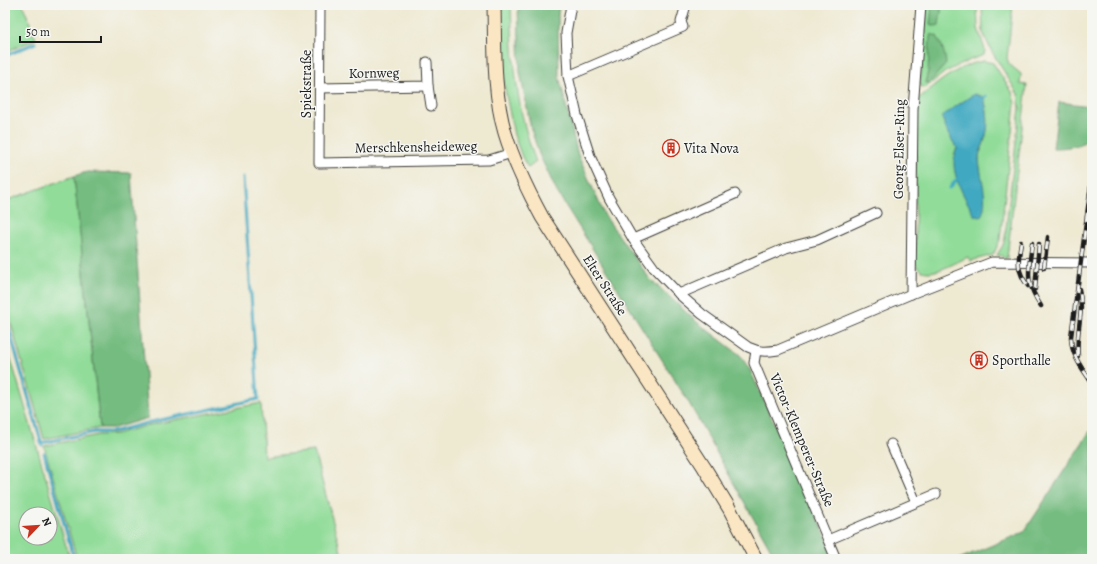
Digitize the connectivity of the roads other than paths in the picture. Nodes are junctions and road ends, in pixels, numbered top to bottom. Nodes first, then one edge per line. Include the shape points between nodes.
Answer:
1 (320, 5) edge
2 (494, 5) edge
3 (571, 5) edge
4 (686, 5) edge
5 (921, 5) edge
6 (427, 62) dead end
7 (568, 76) junction
8 (428, 86) junction
9 (320, 88) junction
10 (431, 106) dead end
11 (512, 153) junction
12 (319, 163) joint
13 (735, 194) dead end
14 (876, 213) dead end
15 (633, 239) junction
16 (1092, 263) edge
17 (679, 294) junction
18 (911, 294) junction
19 (756, 350) junction
20 (891, 444) dead end
21 (936, 494) dead end
22 (916, 502) junction
23 (828, 540) junction
24 (756, 559) edge
25 (836, 559) edge

1 - 9 street, Spiekstraße
2 - 11 main road, Elter Straße via 498,93 505,133
3 - 7 street via 566,33
4 - 7 street via 681,22 683,27
5 - 18 street, Georg-Elser-Ring via 913,109
6 - 8 street
7 - 15 street via 577,115 599,178
8 - 9 street, Kornweg
8 - 10 street
9 - 12 street, Spiekstraße
11 - 12 street, Merschkensheideweg via 489,160
11 - 24 main road, Elter Straße via 542,217 704,467
13 - 15 street
14 - 17 street, Georg-Elser-Ring via 817,240 786,248
15 - 17 street via 654,268
16 - 18 street via 992,262
17 - 19 street via 739,341
18 - 19 street via 778,350
19 - 23 street, Victor-Klemperer-Straße via 754,362
20 - 22 street
21 - 22 street
22 - 23 street
23 - 25 street, Victor-Klemperer-Straße

